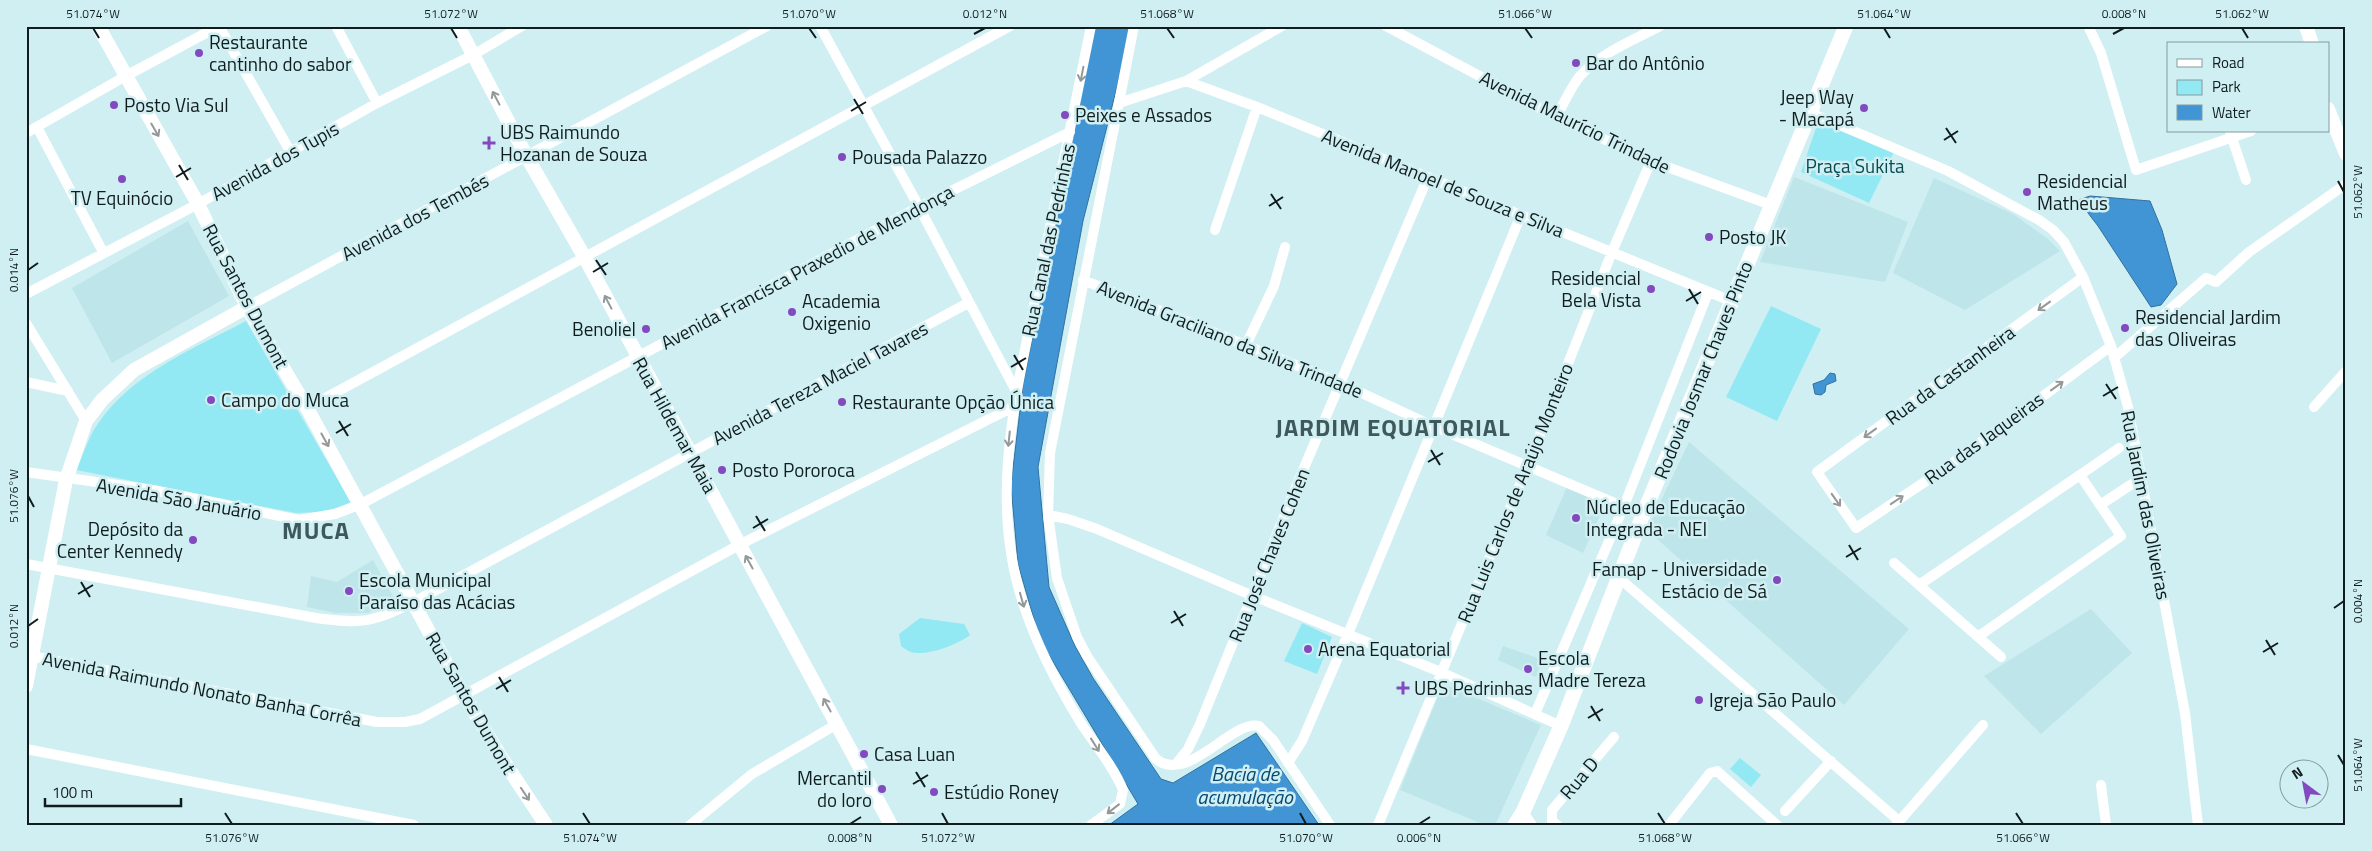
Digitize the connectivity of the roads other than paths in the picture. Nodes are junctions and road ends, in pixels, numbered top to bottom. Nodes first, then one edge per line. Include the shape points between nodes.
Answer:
1 (98, 26) edge
2 (219, 26) edge
3 (336, 26) edge
4 (458, 26) edge
5 (522, 26) edge
6 (767, 26) edge
7 (820, 26) edge
8 (1010, 26) edge
9 (1091, 26) edge
10 (1134, 26) edge
11 (1282, 26) edge
12 (1386, 26) edge
13 (1660, 26) edge
14 (1846, 26) edge
15 (2306, 26) edge
16 (2089, 28) dead end
17 (2311, 42) edge
18 (473, 55) junction
19 (124, 77) junction
20 (1186, 81) junction
21 (1119, 102) junction
22 (377, 103) junction
23 (862, 105) junction
24 (1257, 107) junction
25 (1811, 113) junction
26 (2330, 114) edge
27 (1556, 117) junction
28 (37, 126) junction
29 (1070, 132) junction
30 (2244, 132) edge
31 (26, 133) edge
32 (2231, 134) edge
33 (290, 151) junction
34 (2346, 154) edge
35 (527, 157) junction
36 (1651, 161) junction
37 (1428, 177) junction
38 (2246, 180) dead end
39 (2346, 184) edge
40 (198, 204) junction
41 (1771, 205) junction
42 (919, 207) junction
43 (1522, 215) junction
44 (1215, 230) dead end
45 (1286, 247) dead end
46 (103, 252) junction
47 (1612, 252) junction
48 (585, 258) junction
49 (2083, 277) junction
50 (1083, 280) junction
51 (1704, 291) junction
52 (26, 294) edge
53 (1731, 301) junction
54 (968, 303) junction
55 (247, 307) junction
56 (26, 323) edge
57 (1246, 345) junction
58 (2111, 346) junction
59 (637, 357) junction
60 (2114, 358) junction
61 (2346, 371) edge
62 (26, 382) edge
63 (1340, 383) junction
64 (68, 391) junction
65 (1016, 391) junction
66 (1013, 407) junction
67 (2314, 407) dead end
68 (307, 408) junction
69 (86, 421) junction
70 (1435, 427) junction
71 (2119, 448) dead end
72 (691, 453) junction
73 (1528, 466) junction
74 (26, 472) edge
75 (2080, 475) junction
76 (2141, 478) junction
77 (66, 480) junction
78 (361, 504) junction
79 (2100, 505) junction
80 (1624, 506) junction
81 (1048, 515) junction
82 (1643, 515) junction
83 (1856, 528) joint
84 (739, 545) junction
85 (1894, 563) dead end
86 (26, 564) edge
87 (47, 568) junction
88 (1618, 577) junction
89 (1919, 585) junction
90 (1253, 596) junction
91 (414, 602) junction
92 (1348, 634) junction
93 (1979, 636) junction
94 (29, 656) edge
95 (2001, 657) dead end
96 (1442, 673) junction
97 (26, 686) edge
98 (463, 694) junction
99 (1535, 714) junction
100 (837, 724) junction
101 (1983, 725) dead end
102 (1561, 726) junction
103 (1614, 737) dead end
104 (26, 748) edge
105 (1831, 761) junction
106 (1288, 763) junction
107 (1176, 765) junction
108 (2101, 785) dead end
109 (1785, 811) dead end
110 (1523, 821) edge
111 (1554, 823) edge
112 (1897, 823) edge
113 (414, 825) edge
114 (546, 825) edge
115 (690, 825) edge
116 (892, 825) edge
117 (1091, 825) edge
118 (1330, 825) edge
119 (1378, 825) edge
120 (1670, 825) edge
121 (1777, 825) edge
122 (2106, 825) edge
123 (2198, 825) edge

1 - 19 main road, Rua Santos Dumont
2 - 19 street
2 - 33 street
3 - 22 street
4 - 18 main road, Rua Hildemar Maia
5 - 18 street, Avenida dos Tupis
6 - 35 street, Avenida dos Tembés
7 - 23 street
8 - 23 street
9 -> 29 street, Rua Canal das Pedrinhas
10 - 21 street
11 - 20 street
12 - 27 street, Avenida Maurício Trindade
13 - 27 street via 1587,69 1574,84
14 - 25 main road, Rodovia Josmar Chaves Pinto
15 - 17 main road
16 - 32 street via 2101,53 2136,170
18 - 22 street, Avenida dos Tupis
35 -> 18 main road, Rua Hildemar Maia
19 - 28 street
19 -> 40 main road, Rua Santos Dumont
20 - 21 street
20 - 24 street, Avenida Manoel de Souza e Silva
21 - 50 street
22 - 33 street, Avenida dos Tupis
23 - 42 street
23 - 48 street
24 - 37 street, Avenida Manoel de Souza e Silva
24 - 44 street
25 - 41 main road, Rodovia Josmar Chaves Pinto
25 - 49 street, Rua Jardim das Oliveiras via 1948,171 2039,220 2064,242
26 - 34 main road
27 - 36 street, Avenida Maurício Trindade
28 - 31 street
28 - 46 street
29 - 42 street, Avenida Francisca Praxedio de Mendonça
29 - 65 street, Rua Canal das Pedrinhas
30 - 32 street
32 - 38 street
33 - 40 street, Avenida dos Tupis
35 - 48 main road, Rua Hildemar Maia
35 - 55 street, Avenida dos Tembés
36 - 41 street, Avenida Maurício Trindade
36 - 47 street, Rua Luis Carlos de Araújo Monteiro
37 - 43 street, Avenida Manoel de Souza e Silva
37 - 63 street, Rua José Chaves Cohen
39 - 60 street via 2249,252 2216,282 2206,278
40 - 46 street, Avenida dos Tupis
40 - 55 main road, Rua Santos Dumont
41 - 53 main road, Rodovia Josmar Chaves Pinto
42 - 54 street
42 - 59 street, Avenida Francisca Praxedio de Mendonça
43 - 47 street, Avenida Manoel de Souza e Silva
43 - 70 street
45 - 57 street via 1274,286
46 - 52 street, Avenida dos Tupis
47 - 51 street, Avenida Manoel de Souza e Silva
47 - 73 street, Rua Luis Carlos de Araújo Monteiro
59 -> 48 main road, Rua Hildemar Maia
48 - 68 street
49 - 58 street, Rua Jardim das Oliveiras
49 -> 83 street, Rua da Castanheira via 1817,472
50 - 57 street, Avenida Graciliano da Silva Trindade
50 - 81 street via 1052,440
51 - 53 street, Avenida Manoel de Souza e Silva
51 - 80 street
53 - 82 main road, Rodovia Josmar Chaves Pinto
54 - 65 street
54 - 72 street, Avenida Tereza Maciel Tavares
55 - 68 main road, Rua Santos Dumont
55 - 69 main road via 134,370 102,400
56 - 64 street
57 - 63 street, Avenida Graciliano da Silva Trindade
58 - 60 street, Rua Jardim das Oliveiras
83 -> 58 street, Rua das Jaqueiras via 1944,469
59 - 72 main road, Rua Hildemar Maia
59 - 78 street, Avenida Francisca Praxedio de Mendonça
60 - 76 street, Rua Jardim das Oliveiras via 2128,407
61 - 67 street
62 - 64 street
63 - 70 street, Avenida Graciliano da Silva Trindade
63 - 90 street, Rua José Chaves Cohen
64 - 69 street
65 - 66 street, Rua Canal das Pedrinhas
66 - 84 street, Avenida Raimundo Nonato Banha Corrêa
66 -> 117 street, Rua Canal das Pedrinhas via 1005,500 1022,601 1049,669 1123,793 1120,804
68 -> 78 main road, Rua Santos Dumont
69 - 77 main road
70 - 73 street, Avenida Graciliano da Silva Trindade
70 - 92 street
71 - 75 street
72 - 84 main road, Rua Hildemar Maia
72 - 91 street, Avenida Tereza Maciel Tavares
73 - 80 street, Avenida Graciliano da Silva Trindade
73 - 96 street, Rua Luis Carlos de Araújo Monteiro
74 - 77 street, Avenida São Januário
75 - 79 street
75 - 89 street
76 - 79 street
76 - 123 street, Rua Jardim das Oliveiras via 2185,713
77 - 78 street, Avenida São Januário via 153,490 299,520 335,514
77 - 87 main road
78 - 91 main road, Rua Santos Dumont
79 - 93 street via 2121,536
80 - 82 street, Avenida Graciliano da Silva Trindade
80 - 99 street
81 - 90 street via 1088,525
81 - 107 street via 1056,578 1077,637 1152,754 1162,764
82 - 88 main road, Rodovia Josmar Chaves Pinto
84 - 98 street, Avenida Raimundo Nonato Banha Corrêa
100 -> 84 main road, Rua Hildemar Maia
85 - 89 street
86 - 87 street, Avenida Tereza Maciel Tavares
87 - 91 street, Avenida Tereza Maciel Tavares via 351,622 380,618
87 - 94 main road
88 - 102 main road, Rodovia Josmar Chaves Pinto
88 - 105 street
89 - 93 street
90 - 92 street
90 - 107 street, Rua José Chaves Cohen via 1197,731
91 - 98 main road, Rua Santos Dumont
92 - 96 street
92 - 106 street via 1302,741
93 - 95 street
94 - 97 main road
94 - 98 street, Avenida Raimundo Nonato Banha Corrêa via 378,722 405,722 420,718
96 - 99 street
96 - 119 street, Rua Luis Carlos de Araújo Monteiro
98 -> 114 main road, Rua Santos Dumont
99 - 102 street
100 - 115 street via 752,774
100 - 116 main road, Rua Hildemar Maia
101 - 112 street
102 - 110 main road, Rodovia Josmar Chaves Pinto
103 - 111 street, Rua D via 1552,810
104 - 113 street
105 - 109 street
105 - 112 street
106 - 107 street via 1273,740 1258,726 1243,728 1211,749
106 - 118 street
108 - 122 street
120 - 121 street via 1710,774 1717,771

